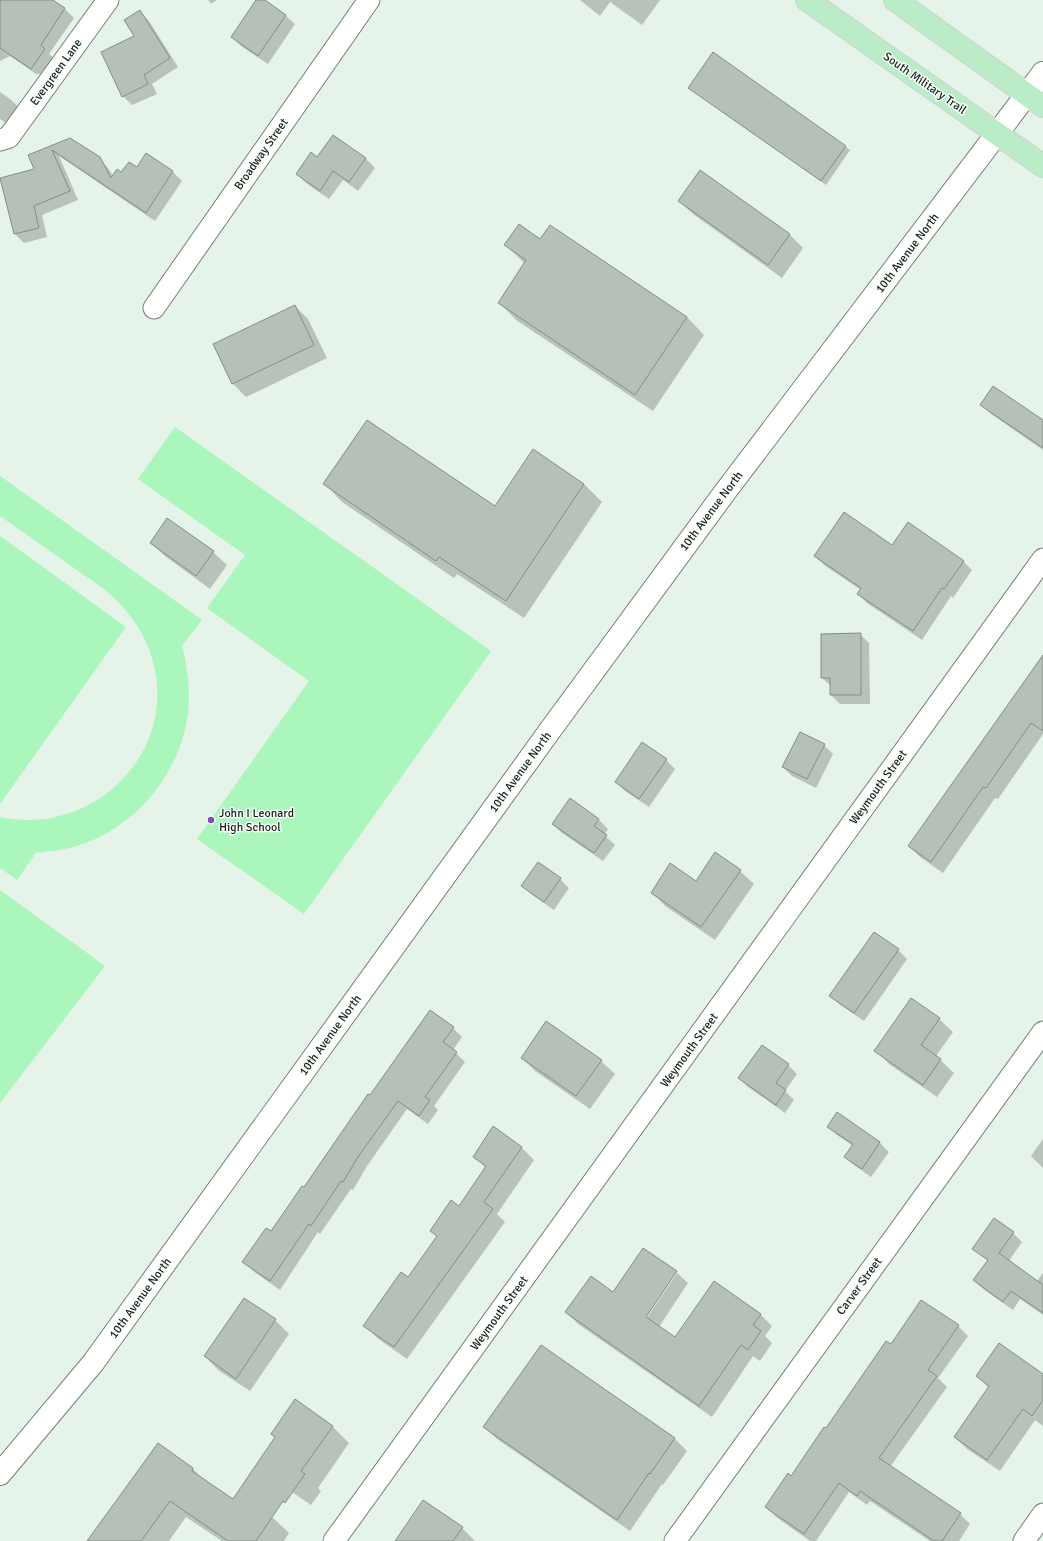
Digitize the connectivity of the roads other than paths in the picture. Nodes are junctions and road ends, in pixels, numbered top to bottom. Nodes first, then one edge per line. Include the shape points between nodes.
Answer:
1 (369, 0) edge
2 (807, 0) edge
3 (895, 0) edge
4 (105, 1) edge
5 (1043, 73) edge
6 (1035, 101) edge
7 (998, 134) junction
8 (0, 140) edge
9 (1043, 166) edge
10 (154, 308) dead end
11 (1043, 559) edge
12 (1043, 1032) edge
13 (0, 1474) edge
14 (1043, 1514) edge
15 (334, 1541) edge
16 (675, 1541) edge
17 (1024, 1541) edge

1 - 10 street, Broadway Street
2 - 7 main road, South Military Trail
3 - 6 main road
4 - 8 street, Evergreen Lane via 9,137
5 - 6 street, 10th Avenue North
6 - 7 street, 10th Avenue North
7 - 9 main road, South Military Trail
7 - 13 street, 10th Avenue North via 725,492 551,728 93,1363
11 - 15 street, Weymouth Street
12 - 16 street, Carver Street
14 - 17 street

